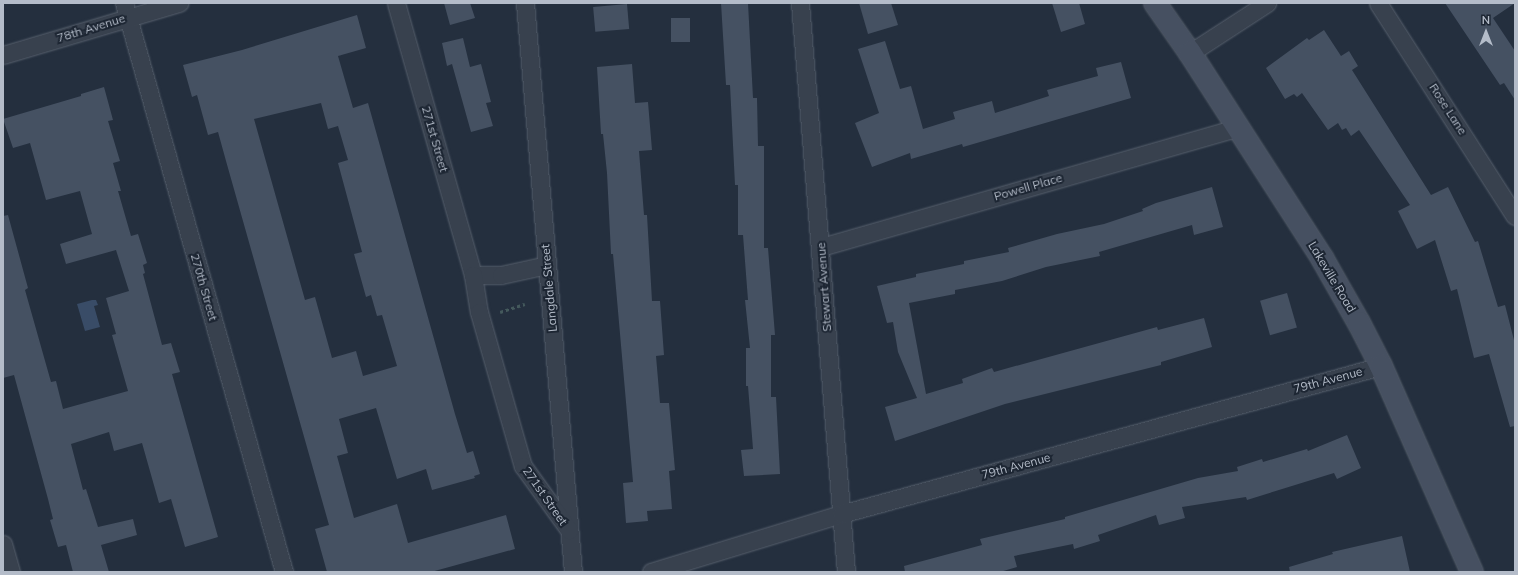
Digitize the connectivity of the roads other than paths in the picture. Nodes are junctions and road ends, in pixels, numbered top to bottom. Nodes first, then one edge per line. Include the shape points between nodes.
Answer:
1 (179, 3) edge
2 (396, 3) edge
3 (525, 3) edge
4 (800, 3) edge
5 (1155, 3) edge
6 (1266, 3) edge
7 (1378, 3) edge
8 (126, 10) edge
9 (1190, 53) junction
10 (3, 55) edge
11 (1236, 128) junction
12 (1515, 216) edge
13 (821, 246) junction
14 (547, 265) junction
15 (474, 275) junction
16 (1381, 366) junction
17 (841, 514) junction
18 (570, 530) junction
19 (3, 544) edge
20 (11, 572) edge
21 (284, 572) edge
22 (573, 572) edge
23 (652, 572) edge
24 (846, 572) edge
25 (1472, 572) edge

1 - 8 street, 78th Avenue
2 - 15 street, 271st Street
3 - 14 street, Langdale Street
4 - 13 street, Stewart Avenue
5 - 9 main road, Lakeville Road
6 - 9 street
7 - 12 street, Rose Lane
8 - 10 street, 78th Avenue
8 - 21 street, 270th Street
9 - 11 main road, Lakeville Road
11 - 13 street, Powell Place
11 - 16 main road, Lakeville Road via 1322,258
13 - 17 street, Stewart Avenue
14 - 15 street via 501,274
14 - 18 street, Langdale Street
15 - 18 street, 271st Street via 479,312 523,466
16 - 17 street, 79th Avenue
16 - 25 main road, Lakeville Road
17 - 23 street, 79th Avenue
17 - 24 street, Stewart Avenue
18 - 22 street, Langdale Street
19 - 20 street

